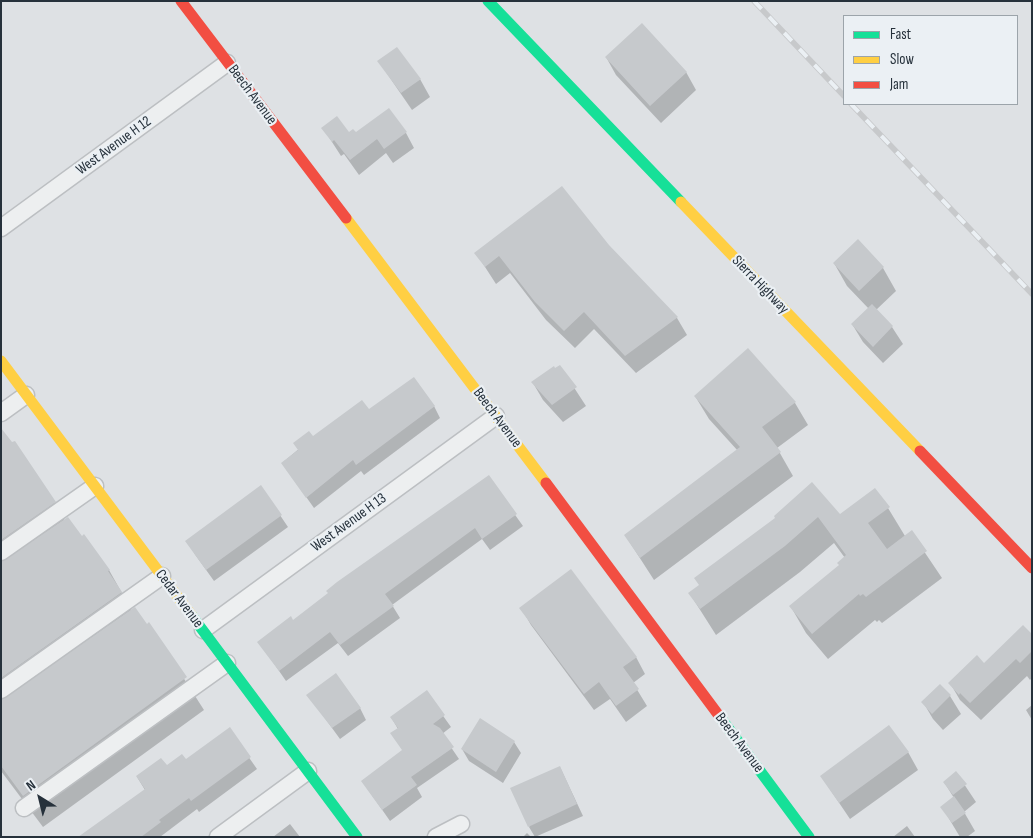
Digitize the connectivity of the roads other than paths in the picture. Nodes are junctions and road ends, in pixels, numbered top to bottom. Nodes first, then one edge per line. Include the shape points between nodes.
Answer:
1 (181, 1) edge
2 (488, 1) edge
3 (228, 63) junction
4 (1, 228) edge
5 (1, 361) edge
6 (26, 395) junction
7 (1, 413) edge
8 (496, 416) junction
9 (94, 486) junction
10 (1, 552) edge
11 (1032, 568) edge
12 (162, 576) junction
13 (202, 630) junction
14 (227, 663) junction
15 (1, 690) edge
16 (308, 771) junction
17 (24, 808) dead end
18 (461, 824) dead end
19 (218, 837) edge
20 (358, 837) edge
21 (436, 837) edge
22 (809, 837) edge

1 - 3 street, Beech Avenue
2 - 11 street, Sierra Highway
3 - 4 street, West Avenue H 12
3 - 8 street, Beech Avenue
5 - 6 street, Cedar Avenue
6 - 7 street
6 - 9 street, Cedar Avenue
8 - 13 street, West Avenue H 13
8 - 22 street, Beech Avenue
9 - 10 street
9 - 12 street, Cedar Avenue
12 - 13 street, Cedar Avenue
12 - 15 street
13 - 14 street, Cedar Avenue
14 - 16 street, Cedar Avenue
14 - 17 street
16 - 19 street
16 - 20 street, Cedar Avenue
18 - 21 street

